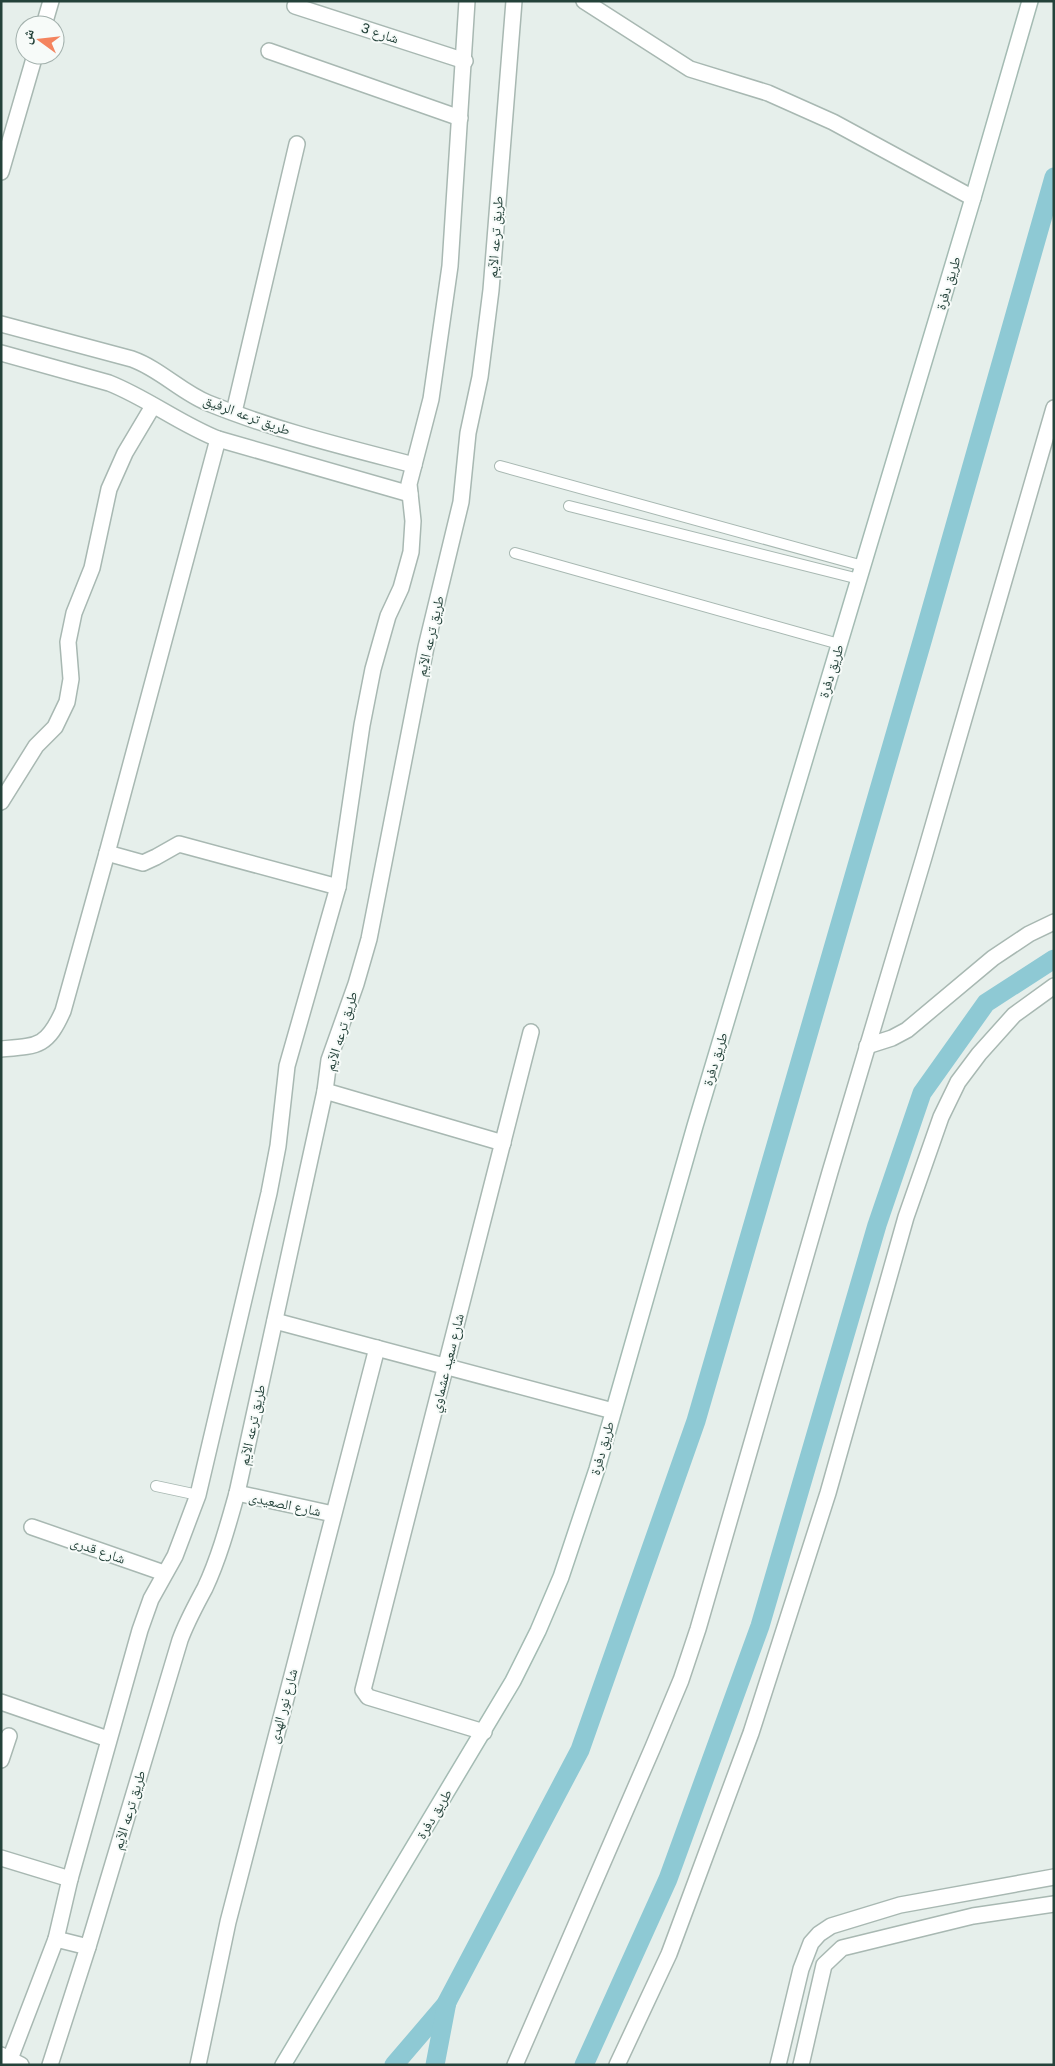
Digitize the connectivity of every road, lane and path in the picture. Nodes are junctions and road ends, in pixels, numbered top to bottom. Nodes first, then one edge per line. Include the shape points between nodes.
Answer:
1 (51, 1) edge
2 (467, 1) edge
3 (514, 1) edge
4 (584, 1) edge
5 (1030, 1) edge
6 (295, 6) dead end
7 (47, 15) edge
8 (269, 51) dead end
9 (465, 61) junction
10 (32, 65) edge
11 (460, 118) junction
12 (296, 144) dead end
13 (1, 172) edge
14 (973, 198) junction
15 (1, 324) edge
16 (1, 352) edge
17 (153, 406) junction
18 (1054, 408) edge
19 (234, 412) junction
20 (218, 439) junction
21 (414, 465) junction
22 (500, 466) dead end
23 (410, 494) junction
24 (568, 506) dead end
25 (515, 553) dead end
26 (861, 573) junction
27 (839, 644) junction
28 (1, 802) edge
29 (107, 853) junction
30 (338, 887) junction
31 (1054, 922) edge
32 (1054, 986) edge
33 (531, 1032) dead end
34 (868, 1046) junction
35 (1, 1049) edge
36 (325, 1091) junction
37 (503, 1143) junction
38 (275, 1321) junction
39 (377, 1348) junction
40 (446, 1367) junction
41 (613, 1411) junction
42 (156, 1486) dead end
43 (237, 1493) junction
44 (198, 1495) junction
45 (333, 1514) junction
46 (32, 1527) dead end
47 (164, 1573) junction
48 (1, 1702) edge
49 (484, 1732) junction
50 (9, 1736) dead end
51 (108, 1739) junction
52 (1, 1760) edge
53 (1, 1858) edge
54 (1054, 1877) edge
55 (70, 1878) junction
56 (1054, 1904) edge
57 (56, 1939) junction
58 (88, 1947) junction
59 (11, 2060) edge
60 (50, 2065) edge
61 (198, 2065) edge
62 (282, 2065) edge
63 (515, 2065) edge
64 (617, 2065) edge
65 (778, 2065) edge
66 (801, 2065) edge

1 - 7 street
2 - 9 street
3 - 36 street, طريق ترعه الآيم via 491,290 480,377 468,434 462,502 426,647 369,939 329,1060
4 - 14 street via 690,69 768,93 833,122
5 - 14 street, طريق دفرة
6 - 9 street, شارع 3
8 - 11 street
9 - 11 street
10 - 13 street
11 - 21 street via 450,266 431,399
12 - 19 street
14 - 26 street, طريق دفرة
15 - 19 street, طريق ترعه الرفيق via 140,362 207,403
16 - 17 street, طريق ترعه الرفيق via 109,383
17 - 20 street, طريق ترعه الرفيق
17 - 28 street via 125,453 109,489 92,568 74,613 68,642 71,679 67,702 55,727 36,746
18 - 34 street
19 - 21 street, طريق ترعه الرفيق via 328,443
20 - 23 street, طريق ترعه الرفيق
20 - 29 street
21 - 23 street
22 - 26 lane
23 - 30 street via 414,538 402,588 388,616 374,669 362,725
24 - 26 lane
25 - 27 lane
26 - 27 street, طريق دفرة
27 - 41 street, طريق دفرة
29 - 30 street via 143,863 179,844
29 - 35 street via 54,1030 43,1042
30 - 44 street via 287,1066 269,1193
31 - 34 street via 993,958 907,1030
32 - 64 street via 1014,1015 978,1054 958,1082 941,1117 906,1217 828,1493 751,1733 669,1954
33 - 37 street, شارع سعيد عشماوي
34 - 63 street via 681,1680
36 - 37 street
36 - 38 street, طريق ترعه الآيم
37 - 40 street, شارع سعيد عشماوي
38 - 39 street
38 - 43 street, طريق ترعه الآيم
39 - 40 street
39 - 45 street, شارع نور الهدى
40 - 41 street
40 - 49 street, شارع سعيد عشماوي via 363,1690 368,1696
41 - 49 street, طريق دفرة via 561,1577 534,1639
42 - 44 lane
43 - 45 street, شارع الصعيدى
43 - 58 street, طريق ترعه الآيم via 205,1588 180,1640
44 - 47 street via 175,1556
45 - 61 street, شارع نور الهدى via 228,1922
46 - 47 street, شارع قدرى
47 - 51 street via 140,1630
48 - 51 street
49 - 62 street, طريق دفرة
50 - 52 street
51 - 55 street
53 - 55 street
54 - 65 street via 900,1905 831,1926 819,1934 801,1969
55 - 57 street
56 - 66 street via 974,1916 842,1948 824,1965
57 - 58 street
57 - 59 street
58 - 60 street, طريق ترعه الآيم

